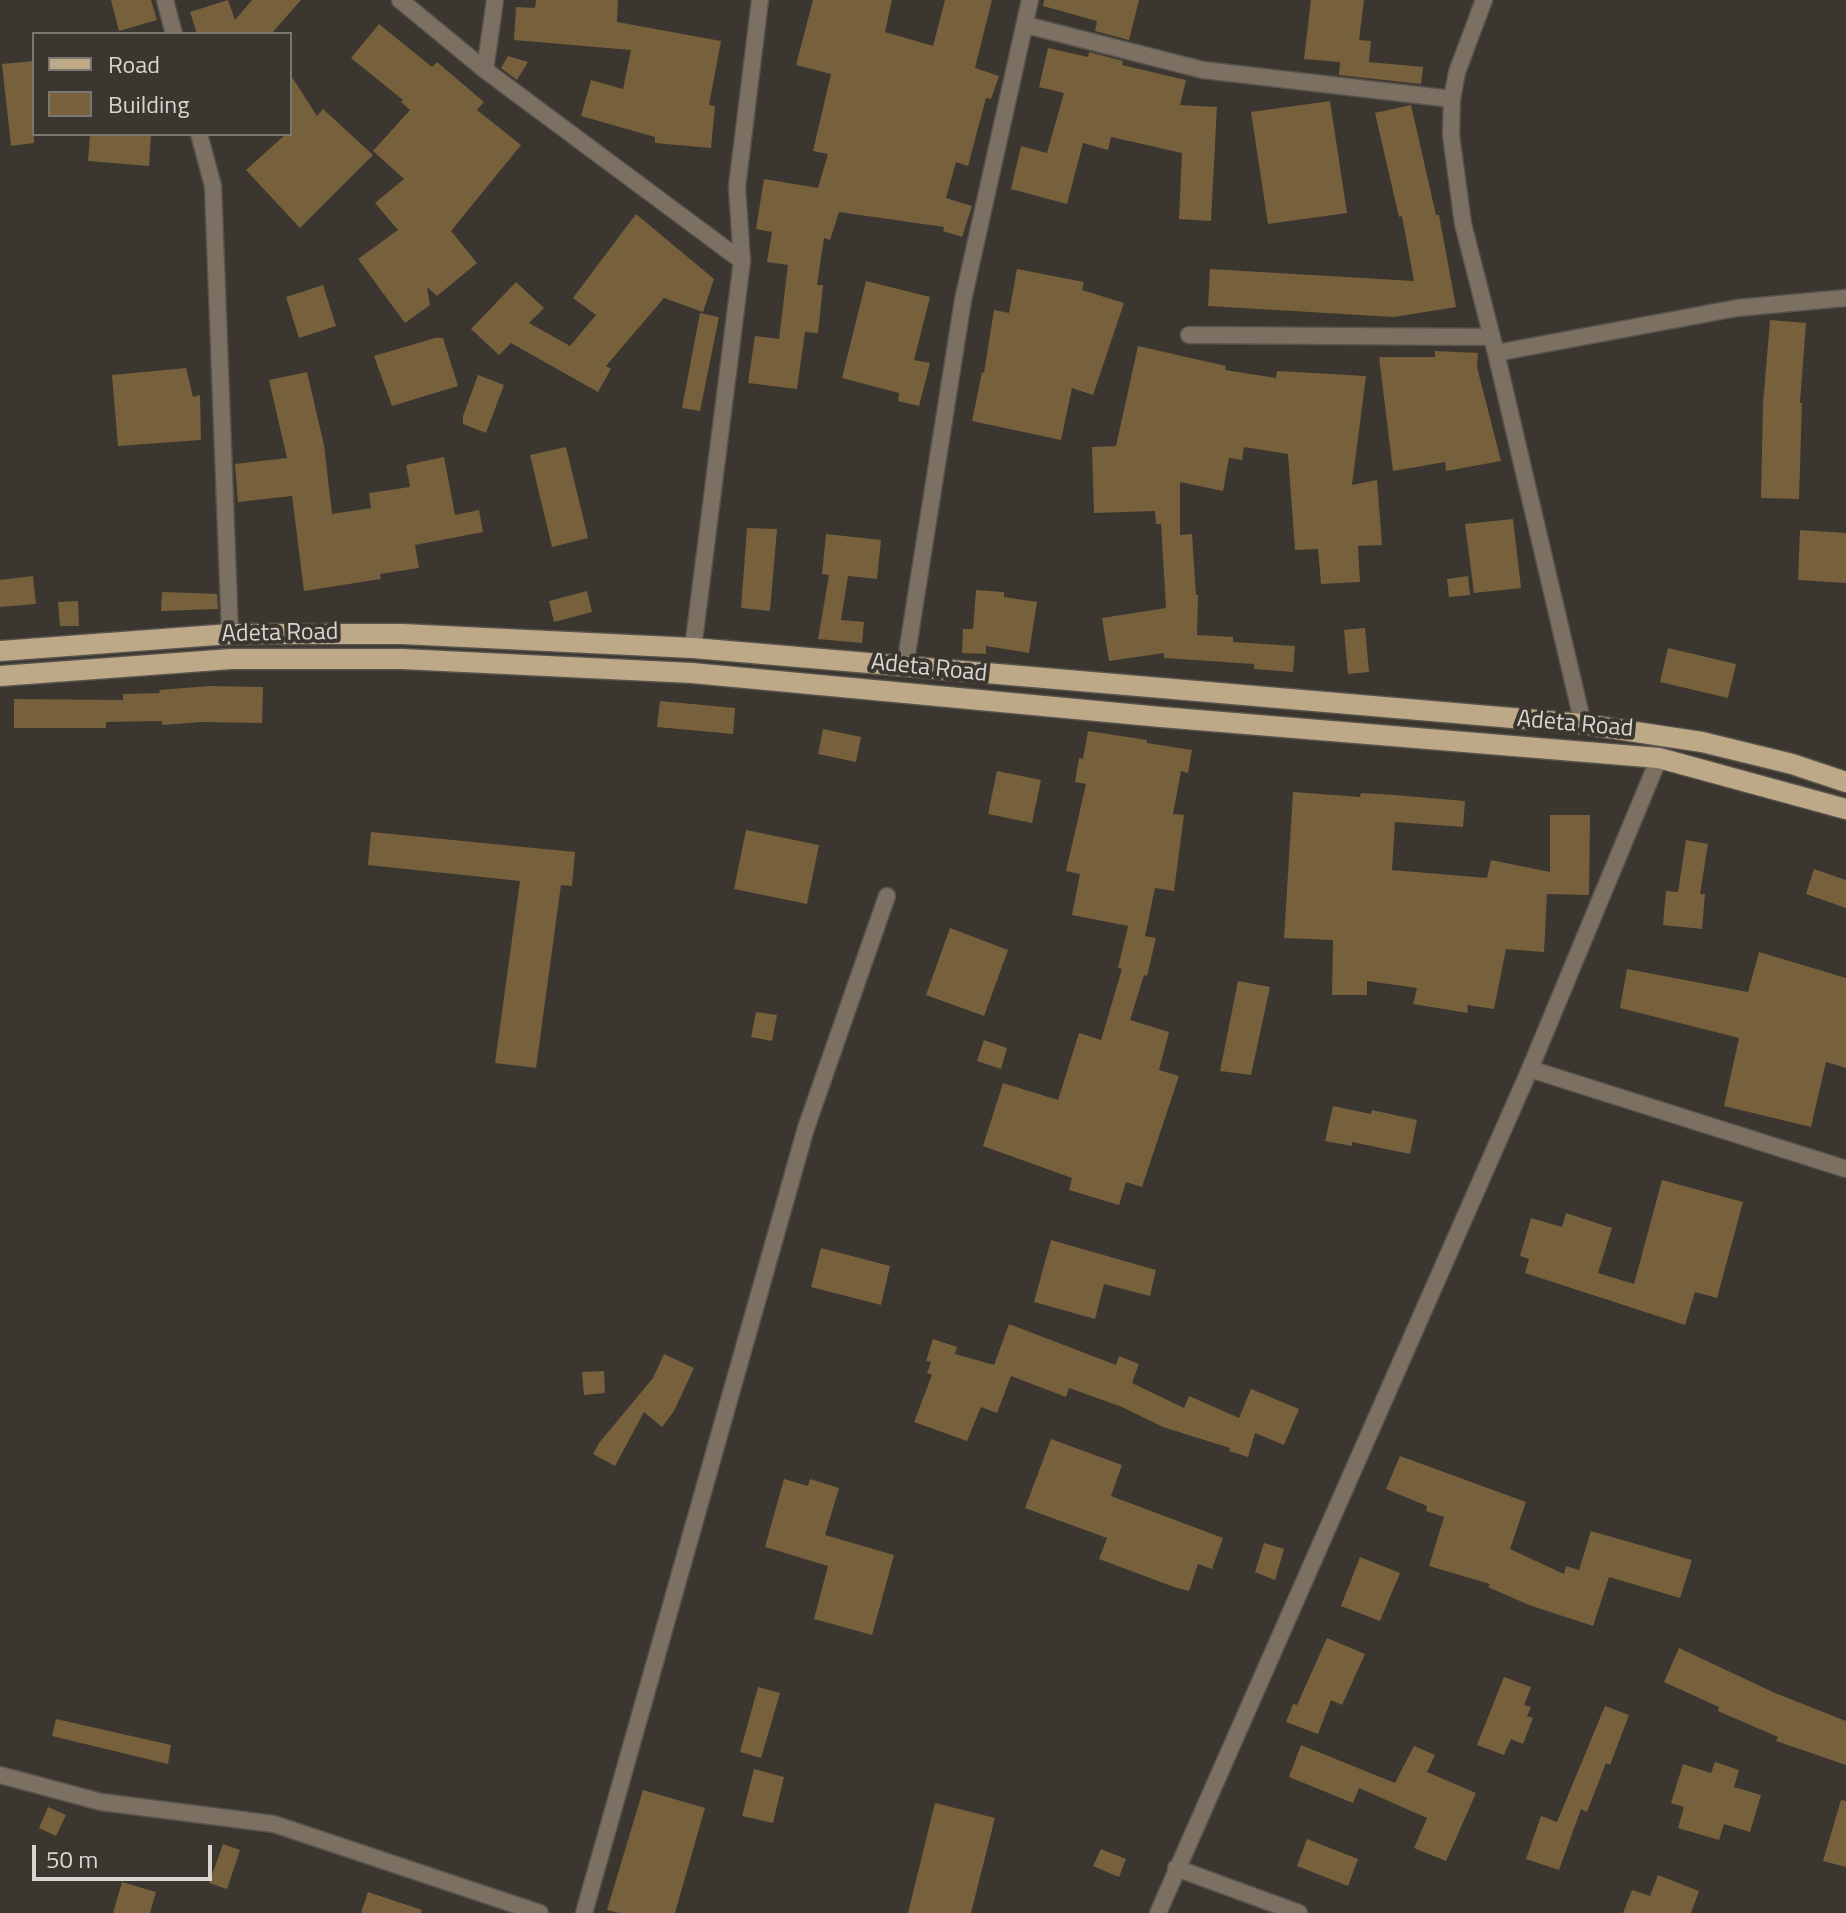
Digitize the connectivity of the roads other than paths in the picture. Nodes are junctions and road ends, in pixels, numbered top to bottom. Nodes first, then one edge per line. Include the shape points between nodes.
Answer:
1 (165, 0) edge
2 (400, 0) edge
3 (495, 0) edge
4 (760, 0) edge
5 (1030, 0) edge
6 (1484, 0) edge
7 (1026, 25) junction
8 (173, 32) edge
9 (485, 70) junction
10 (1452, 99) junction
11 (200, 136) edge
12 (742, 261) junction
13 (1846, 298) edge
14 (1189, 335) dead end
15 (1494, 345) junction
16 (230, 634) junction
17 (693, 648) junction
18 (0, 651) edge
19 (905, 666) junction
20 (0, 676) edge
21 (1583, 724) junction
22 (1659, 758) junction
23 (1846, 782) edge
24 (1846, 809) edge
25 (887, 896) dead end
26 (1530, 1069) junction
27 (1846, 1169) edge
28 (0, 1775) edge
29 (1176, 1868) junction
30 (540, 1913) edge
31 (584, 1913) edge
32 (1158, 1913) edge
33 (1299, 1913) edge

1 - 8 street
2 - 9 street
3 - 9 street
4 - 12 street via 737,187
5 - 7 street
6 - 10 street
7 - 10 street via 1203,70
7 - 19 street via 963,300
9 - 12 street
10 - 15 street via 1451,135 1463,224
11 - 16 street via 213,186
12 - 17 street
13 - 15 street via 1737,308
14 - 15 street
15 - 21 street
16 - 17 main road, Adeta Road via 402,634
16 - 18 main road, Adeta Road
17 - 19 main road, Adeta Road
19 - 21 main road, Adeta Road
20 - 22 main road, Adeta Road via 262,659 402,659 677,672
21 - 23 main road, Adeta Road via 1702,742
22 - 24 main road, Adeta Road
22 - 26 street
25 - 31 street via 806,1128
26 - 27 street
26 - 29 street
28 - 30 street via 101,1802 274,1824
29 - 32 street
29 - 33 street

